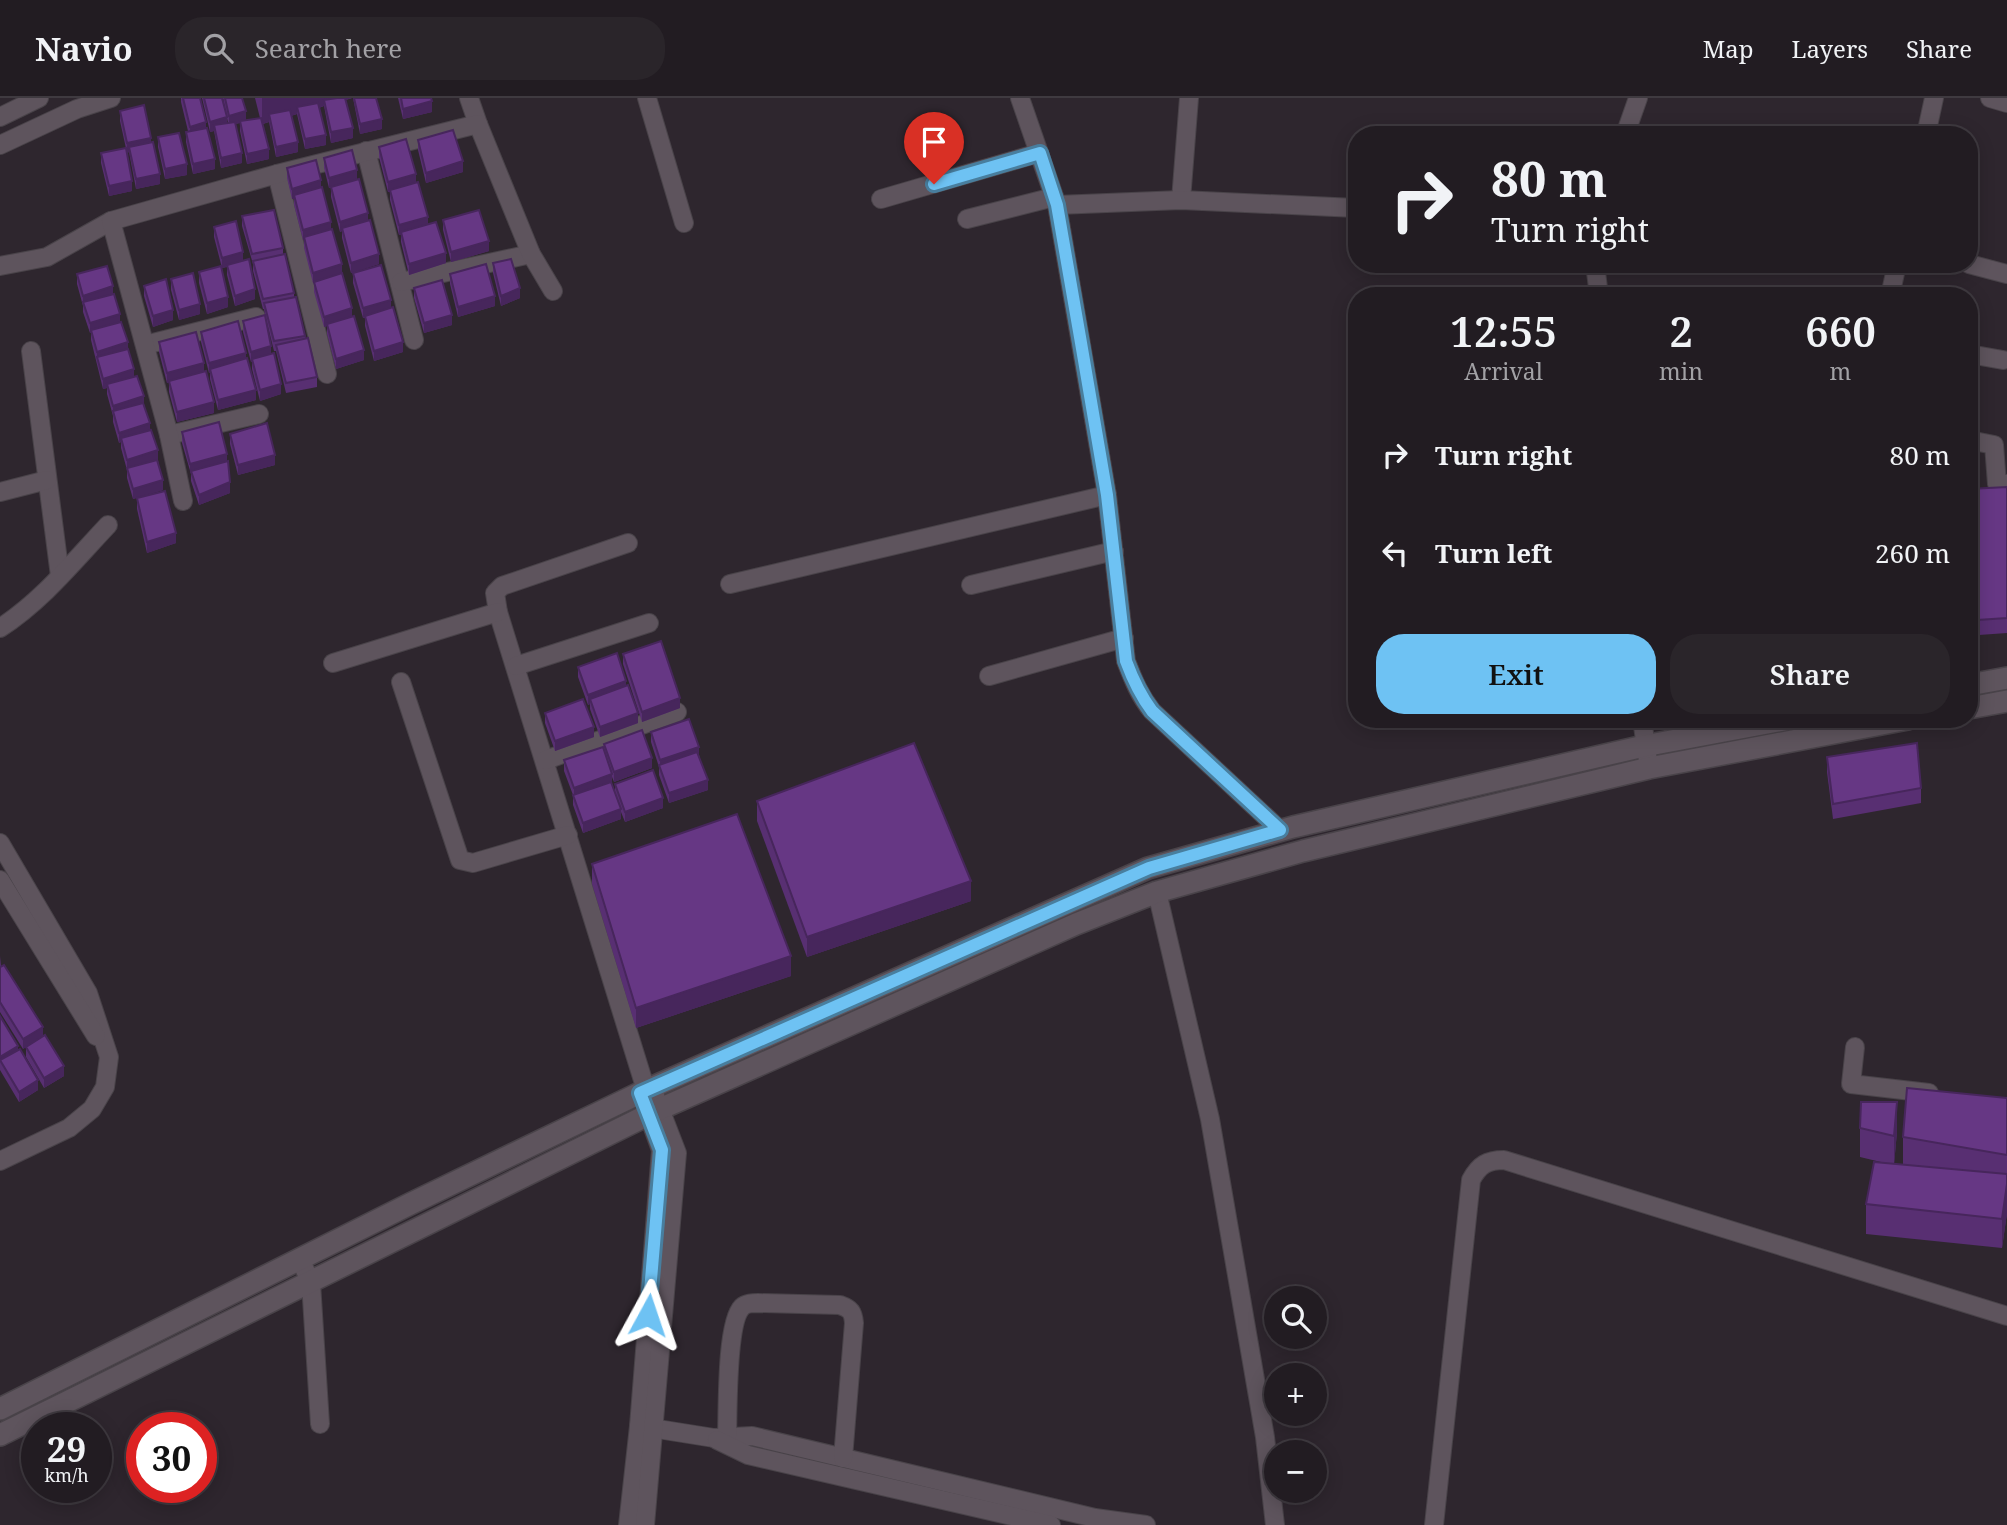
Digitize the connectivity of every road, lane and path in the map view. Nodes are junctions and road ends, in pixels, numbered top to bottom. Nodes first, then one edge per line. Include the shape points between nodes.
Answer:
1 (39, 98) edge
2 (469, 98) edge
3 (647, 98) edge
4 (1020, 98) edge
5 (1189, 98) edge
6 (1638, 98) edge
7 (1934, 98) edge
8 (1990, 98) edge
9 (100, 99) edge
10 (77, 103) edge
11 (2007, 103) edge
12 (0, 117) edge
13 (478, 124) junction
14 (1628, 126) edge
15 (1928, 126) edge
16 (0, 145) edge
17 (366, 151) junction
18 (1040, 153) junction
19 (277, 174) junction
20 (881, 199) dead end
21 (1056, 201) junction
22 (1181, 201) junction
23 (1348, 208) edge
24 (967, 219) dead end
25 (111, 221) junction
26 (684, 223) dead end
27 (531, 254) junction
28 (0, 266) edge
29 (1978, 266) edge
30 (2007, 274) edge
31 (401, 282) junction
32 (553, 291) dead end
33 (256, 317) edge
34 (414, 340) dead end
35 (145, 345) junction
36 (31, 351) dead end
37 (1978, 356) edge
38 (2003, 360) dead end
39 (327, 374) dead end
40 (259, 414) dead end
41 (169, 435) junction
42 (1978, 442) edge
43 (47, 480) junction
44 (2007, 484) edge
45 (0, 492) edge
46 (1107, 495) junction
47 (183, 500) dead end
48 (108, 525) dead end
49 (628, 543) dead end
50 (1114, 551) junction
51 (60, 576) junction
52 (730, 584) dead end
53 (971, 585) dead end
54 (498, 612) junction
55 (649, 623) dead end
56 (0, 628) edge
57 (1124, 638) junction
58 (333, 663) dead end
59 (516, 666) junction
60 (989, 676) dead end
61 (2007, 678) edge
62 (401, 682) dead end
63 (1978, 683) edge
64 (2007, 701) edge
65 (1978, 706) edge
66 (677, 712) dead end
67 (1643, 728) edge
68 (1741, 728) edge
69 (1861, 728) edge
70 (1644, 746) junction
71 (545, 760) junction
72 (1650, 768) junction
73 (1280, 830) junction
74 (568, 835) junction
75 (0, 843) edge
76 (0, 880) edge
77 (1157, 892) junction
78 (1855, 1047) dead end
79 (109, 1056) junction
80 (646, 1090) junction
81 (1942, 1094) edge
82 (654, 1112) junction
83 (0, 1161) edge
84 (300, 1259) junction
85 (311, 1283) junction
86 (2007, 1316) edge
87 (0, 1409) edge
88 (320, 1424) dead end
89 (647, 1427) junction
90 (0, 1435) edge
91 (720, 1438) junction
92 (843, 1458) junction
93 (628, 1525) edge
94 (645, 1525) edge
95 (1051, 1525) edge
96 (1146, 1525) edge
97 (1275, 1525) edge
98 (1434, 1525) edge

1 - 12 street
2 - 13 street
3 - 26 street
4 - 18 street
5 - 22 street
6 - 14 street
7 - 15 street
8 - 11 street
9 - 10 street
10 - 16 street
13 - 17 street
13 - 27 street
17 - 19 street
17 - 31 street
18 - 20 street
18 - 21 street
19 - 25 street
19 - 39 street
21 - 22 street
21 - 24 street
21 - 46 street
22 - 23 street
25 - 28 street via 47,257
25 - 35 street
27 - 31 street
27 - 32 street
29 - 30 street
31 - 34 street
33 - 35 street
35 - 41 street
36 - 43 street
37 - 38 street
40 - 41 street
41 - 47 street
42 - 44 street via 1994,445 1997,484
43 - 45 street
43 - 51 street
46 - 50 street
46 - 52 street
48 - 51 street
49 - 54 street via 502,586 495,593
50 - 53 street
50 - 57 street
51 - 56 street
54 - 58 street
54 - 59 street
55 - 59 street
57 - 60 street
57 - 73 street via 1126,661 1141,698
59 - 71 street
61 - 63 main road
62 - 74 street via 460,860 473,863
64 - 65 main road
66 - 71 street
67 - 70 street
68 - 70 main road
69 - 72 main road
70 - 72 street
70 - 73 main road
71 - 74 street
72 - 77 main road via 1303,851
73 - 80 main road via 1149,868
74 - 80 street
75 - 79 street via 89,993
76 - 79 street
77 - 82 main road
77 - 97 street via 1210,1119 1265,1437
78 - 81 street via 1851,1084
79 - 83 street via 105,1087 92,1109 69,1128
80 - 82 street
80 - 84 main road
82 - 85 main road
82 - 89 street via 662,1150
84 - 85 street
84 - 87 main road
85 - 88 street
85 - 90 main road
86 - 98 street via 1504,1160 1485,1162 1471,1181
89 - 91 street
89 - 93 street
89 - 94 street
91 - 92 street via 752,1436
91 - 92 street via 732,1328 742,1307 758,1303 840,1305 853,1313 854,1323
91 - 95 street via 748,1455
92 - 96 street via 1095,1518

